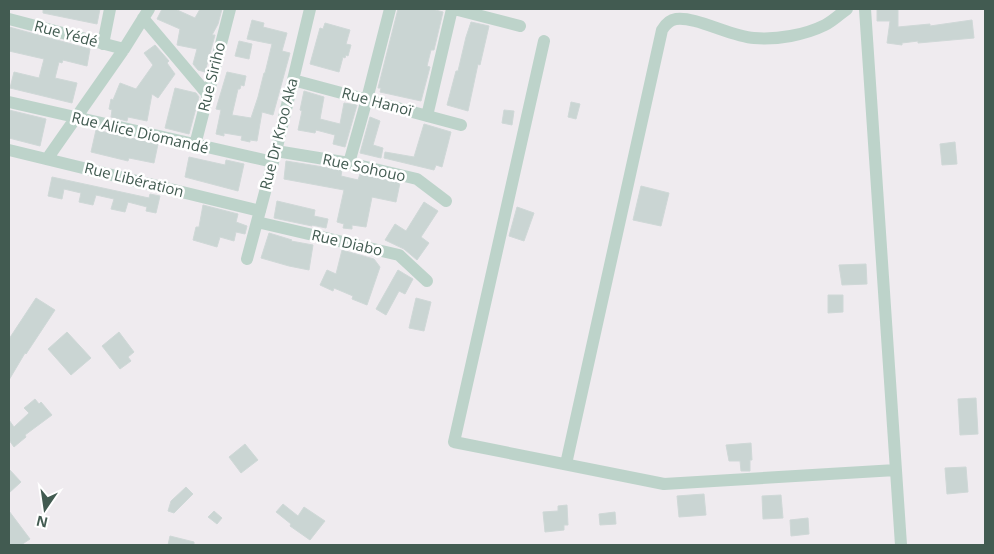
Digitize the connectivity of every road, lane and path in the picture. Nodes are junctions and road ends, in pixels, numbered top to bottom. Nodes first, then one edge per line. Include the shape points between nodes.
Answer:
1 (110, 9) edge
2 (230, 9) edge
3 (310, 9) edge
4 (390, 9) edge
5 (453, 9) edge
6 (847, 9) edge
7 (865, 9) edge
8 (146, 13) edge
9 (9, 19) edge
10 (520, 26) dead end
11 (544, 41) dead end
12 (103, 44) junction
13 (124, 49) junction
14 (293, 80) junction
15 (208, 95) junction
16 (368, 99) junction
17 (9, 102) edge
18 (426, 116) junction
19 (75, 118) junction
20 (461, 125) dead end
21 (195, 145) junction
22 (9, 150) edge
23 (274, 156) junction
24 (46, 159) junction
25 (349, 163) junction
26 (446, 201) dead end
27 (258, 217) junction
28 (247, 259) dead end
29 (427, 281) dead end
30 (566, 464) junction
31 (896, 470) junction
32 (901, 545) edge

1 - 12 street
2 - 15 street, Rue Siriho
3 - 14 street, Rue Dr Kroo Aka
4 - 16 street
5 - 10 street
5 - 18 street
6 - 30 street via 826,25 772,38 752,38 691,20 676,19 666,23
7 - 31 street
8 - 13 street
8 - 15 street
9 - 12 street, Rue Yédé
11 - 30 street via 454,442
12 - 13 street, Rue Yédé
13 - 19 street
14 - 16 street, Rue Hanoï
14 - 23 street, Rue Dr Kroo Aka
15 - 21 street, Rue Siriho
16 - 18 street, Rue Hanoï
16 - 25 street
17 - 19 street, Rue Alice Diomandé
18 - 20 street, Rue Hanoï
19 - 21 street, Rue Alice Diomandé
19 - 24 street
21 - 23 street, Rue Alice Diomandé
22 - 24 street, Rue Libération
23 - 25 street, Rue Sohouo
23 - 27 street, Rue Dr Kroo Aka
24 - 27 street, Rue Libération
25 - 26 street, Rue Sohouo via 417,180
27 - 28 street, Rue Dr Kroo Aka
27 - 29 street, Rue Diabo via 399,255
30 - 31 street via 664,484
31 - 32 street

